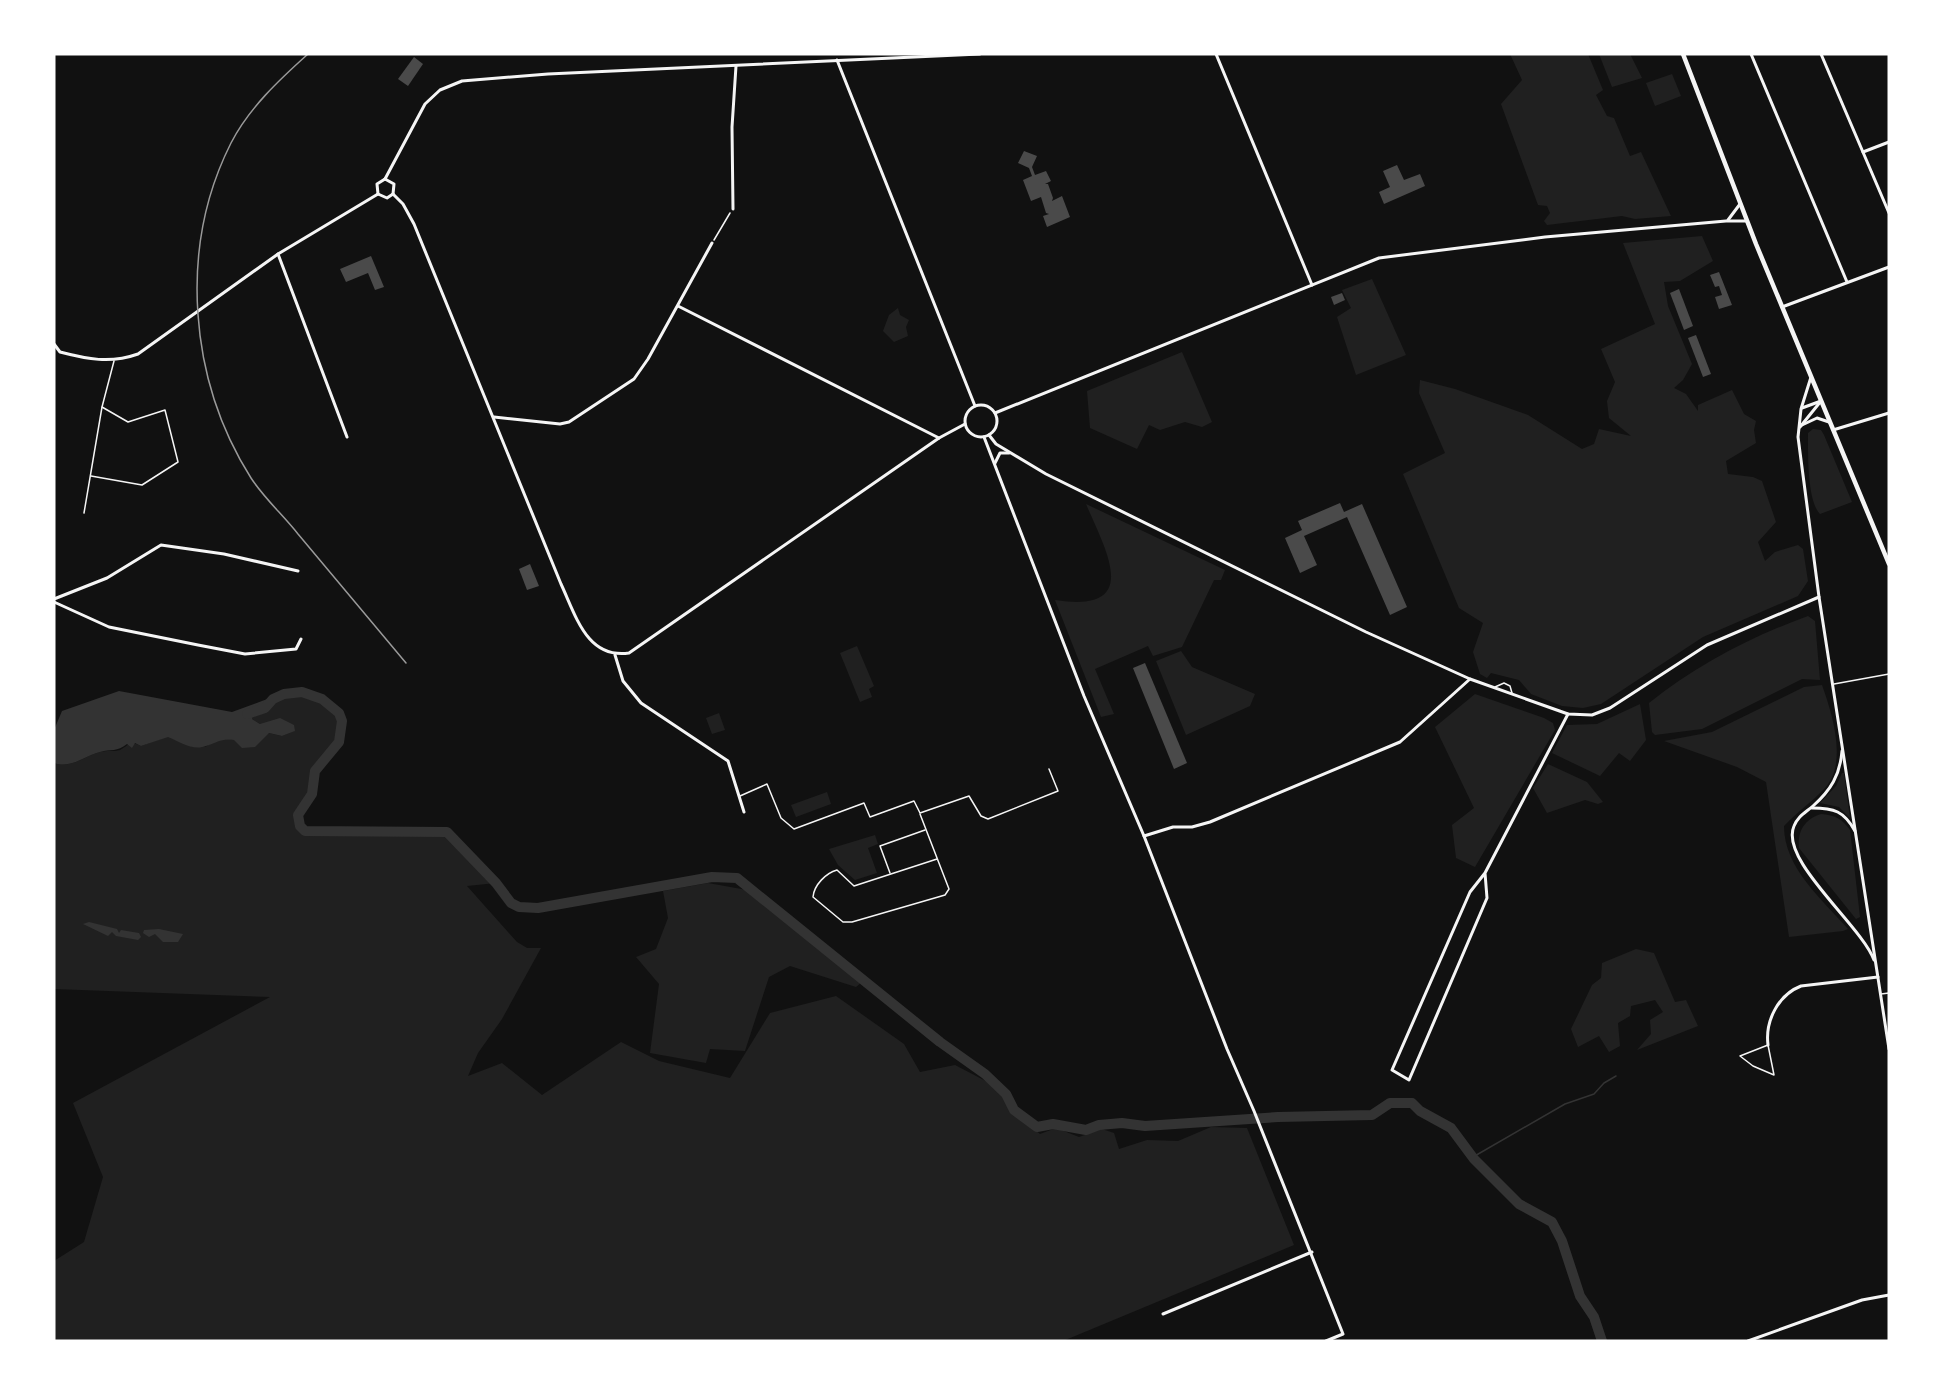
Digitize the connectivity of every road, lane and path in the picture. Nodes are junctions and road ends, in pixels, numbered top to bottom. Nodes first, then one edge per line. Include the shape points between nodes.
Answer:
1 (980, 54) edge
2 (1216, 54) edge
3 (1683, 54) edge
4 (1751, 54) edge
5 (1821, 54) edge
6 (837, 60) junction
7 (736, 66) junction
8 (1889, 142) edge
9 (1863, 152) junction
10 (385, 179) junction
11 (378, 194) junction
12 (393, 194) junction
13 (1740, 203) junction
14 (732, 210) joint
15 (1889, 213) edge
16 (1726, 221) junction
17 (1747, 221) junction
18 (712, 243) joint
19 (278, 254) junction
20 (1889, 267) edge
21 (1847, 282) junction
22 (1312, 286) junction
23 (678, 306) junction
24 (1782, 307) junction
25 (54, 344) edge
26 (60, 352) junction
27 (54, 356) edge
28 (114, 360) junction
29 (1811, 377) junction
30 (1821, 401) junction
31 (975, 406) junction
32 (102, 407) junction
33 (1801, 409) junction
34 (995, 413) junction
35 (1889, 413) edge
36 (494, 417) junction
37 (1830, 422) junction
38 (965, 424) junction
39 (1799, 428) junction
40 (1833, 430) junction
41 (989, 435) junction
42 (346, 437) dead end
43 (984, 437) junction
44 (939, 438) junction
45 (1009, 453) junction
46 (995, 465) junction
47 (92, 476) junction
48 (84, 513) dead end
49 (1889, 564) edge
50 (298, 571) dead end
51 (1819, 597) junction
52 (54, 601) edge
53 (301, 639) dead end
54 (615, 655) junction
55 (1889, 674) edge
56 (1470, 679) junction
57 (1833, 684) junction
58 (1494, 688) junction
59 (1512, 694) junction
60 (1568, 714) junction
61 (1842, 744) junction
62 (1049, 769) dead end
63 (740, 796) junction
64 (1811, 808) junction
65 (744, 812) dead end
66 (920, 813) junction
67 (926, 830) junction
68 (1856, 832) junction
69 (1144, 836) junction
70 (937, 859) junction
71 (1485, 873) junction
72 (890, 874) junction
73 (1876, 965) junction
74 (1878, 977) junction
75 (1889, 993) edge
76 (1880, 994) junction
77 (1768, 1045) junction
78 (1889, 1049) edge
79 (1312, 1252) junction
80 (1889, 1295) edge
81 (1163, 1314) dead end
82 (1326, 1341) edge
83 (1748, 1341) edge

1 - 6 street
2 - 22 street
3 - 13 main road
4 - 21 street
5 - 9 street
6 - 7 street
6 - 31 street
7 - 10 street via 462,81 440,90 425,104
7 - 14 street
8 - 9 street
9 - 15 street
10 - 11 street via 377,184
10 - 12 street via 394,184
11 - 12 street via 387,198
11 - 19 street
12 - 36 street via 414,224
13 - 16 street
13 - 17 main road
14 - 18 path
16 - 17 street
16 - 22 street via 1404,253 1379,258
17 - 24 main road
18 - 23 street
19 - 28 street via 138,354
19 - 42 street
20 - 21 street
21 - 24 street
22 - 34 street
23 - 36 street via 634,379 581,416 560,424
23 - 44 street
24 - 29 main road
25 - 26 street
26 - 27 street
26 - 28 street
28 - 32 lane
29 - 30 main road
29 - 33 street
30 - 33 street
30 - 37 main road
30 - 39 street
31 - 34 street via 990,407
31 - 38 street via 969,410
32 - 47 lane
32 - 47 lane via 128,422 165,410 178,462 142,485
33 - 39 street
34 - 41 street via 997,421
35 - 40 street
36 - 54 street via 561,584 587,636 598,648
37 - 39 street via 1817,418
37 - 40 main road
38 - 43 street via 969,432
38 - 44 street
39 - 51 street
40 - 49 main road
41 - 43 street
41 - 45 street
43 - 46 street
44 - 54 street via 629,652
45 - 46 street via 1000,453
45 - 56 street via 1345,622
46 - 69 street via 1084,696
47 - 48 lane
50 - 52 street via 161,545 107,578
51 - 57 street
51 - 60 street via 1707,645 1610,708 1592,715
52 - 53 street via 109,627 245,654 296,649
54 - 63 street via 623,681 641,703 728,761
55 - 57 lane
56 - 58 street
56 - 69 street via 1400,742 1201,826 1173,827
57 - 61 street
58 - 59 street
58 - 59 lane via 1504,683 1510,686
59 - 60 street
60 - 71 street
61 - 64 street via 1836,781
61 - 68 street
62 - 66 lane via 1058,791 988,819 981,816 969,796
63 - 65 street
63 - 66 lane via 766,784 781,818 794,829 864,803 870,817 914,801
64 - 68 street via 1835,809
64 - 73 street via 1792,830 1794,852 1865,942
66 - 67 lane
67 - 70 lane
67 - 72 lane via 880,846
68 - 73 street
69 - 79 street
70 - 72 lane
70 - 72 lane via 949,889 945,895 852,922 843,922 813,897 829,872 837,870 854,886
71 - 71 street via 1487,898 1409,1080 1392,1070 1470,892
73 - 74 street
74 - 76 street
74 - 77 street via 1792,990 1767,1027
75 - 76 lane
76 - 78 street
77 - 77 lane via 1740,1056 1774,1075
79 - 81 street
79 - 82 street via 1343,1334
80 - 83 street via 1862,1300

